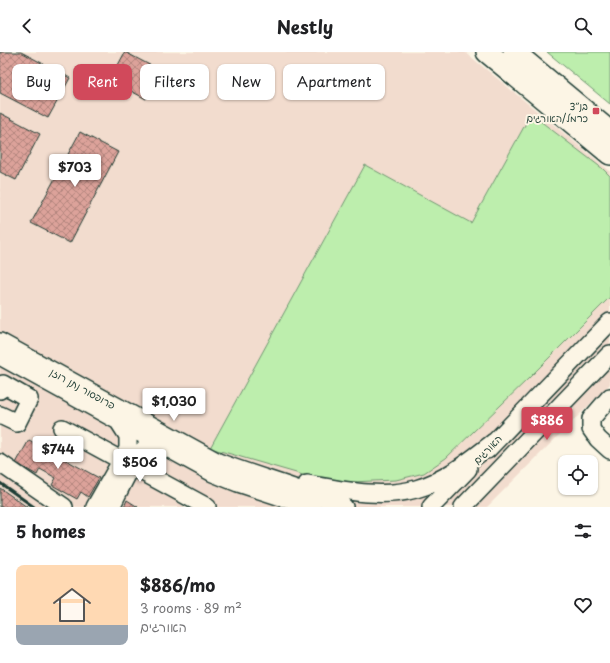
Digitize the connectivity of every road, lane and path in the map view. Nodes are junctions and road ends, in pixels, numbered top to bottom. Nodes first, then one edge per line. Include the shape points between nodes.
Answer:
1 (487, 52) edge
2 (514, 52) edge
3 (610, 132) edge
4 (610, 154) edge
5 (610, 322) edge
6 (0, 342) edge
7 (610, 354) edge
8 (0, 356) edge
9 (0, 390) edge
10 (610, 397) edge
11 (0, 415) edge
12 (119, 422) junction
13 (62, 428) dead end
14 (494, 442) junction
15 (159, 444) junction
16 (610, 450) edge
17 (0, 463) edge
18 (127, 463) junction
19 (244, 472) junction
20 (492, 476) junction
21 (310, 506) edge
22 (64, 507) edge
23 (95, 507) edge
24 (111, 507) edge
25 (207, 507) edge
26 (344, 507) edge
27 (431, 507) edge
28 (463, 507) edge
29 (472, 507) edge

1 - 4 main road
2 - 3 main road
5 - 14 street, האורגים
6 - 19 street, פרופסור נתן רוזן via 197,451
7 - 20 street
8 - 12 street, פרופסור נתן רוזן
9 - 11 street via 3,384 29,399 17,423
10 - 16 street via 591,418 591,429
12 - 15 street, פרופסור נתן רוזן
12 - 18 street via 128,436
13 - 18 street
14 - 19 street via 467,463 436,481 416,489 394,493 349,491
14 - 27 street, האורגים
15 - 18 street via 149,446
15 - 21 street, פרופסור נתן רוזן via 213,473
17 - 22 street
18 - 23 street
18 - 24 street
18 - 25 street
19 - 26 street, פרופסור נתן רוזן via 293,487
20 - 28 street
20 - 29 street

